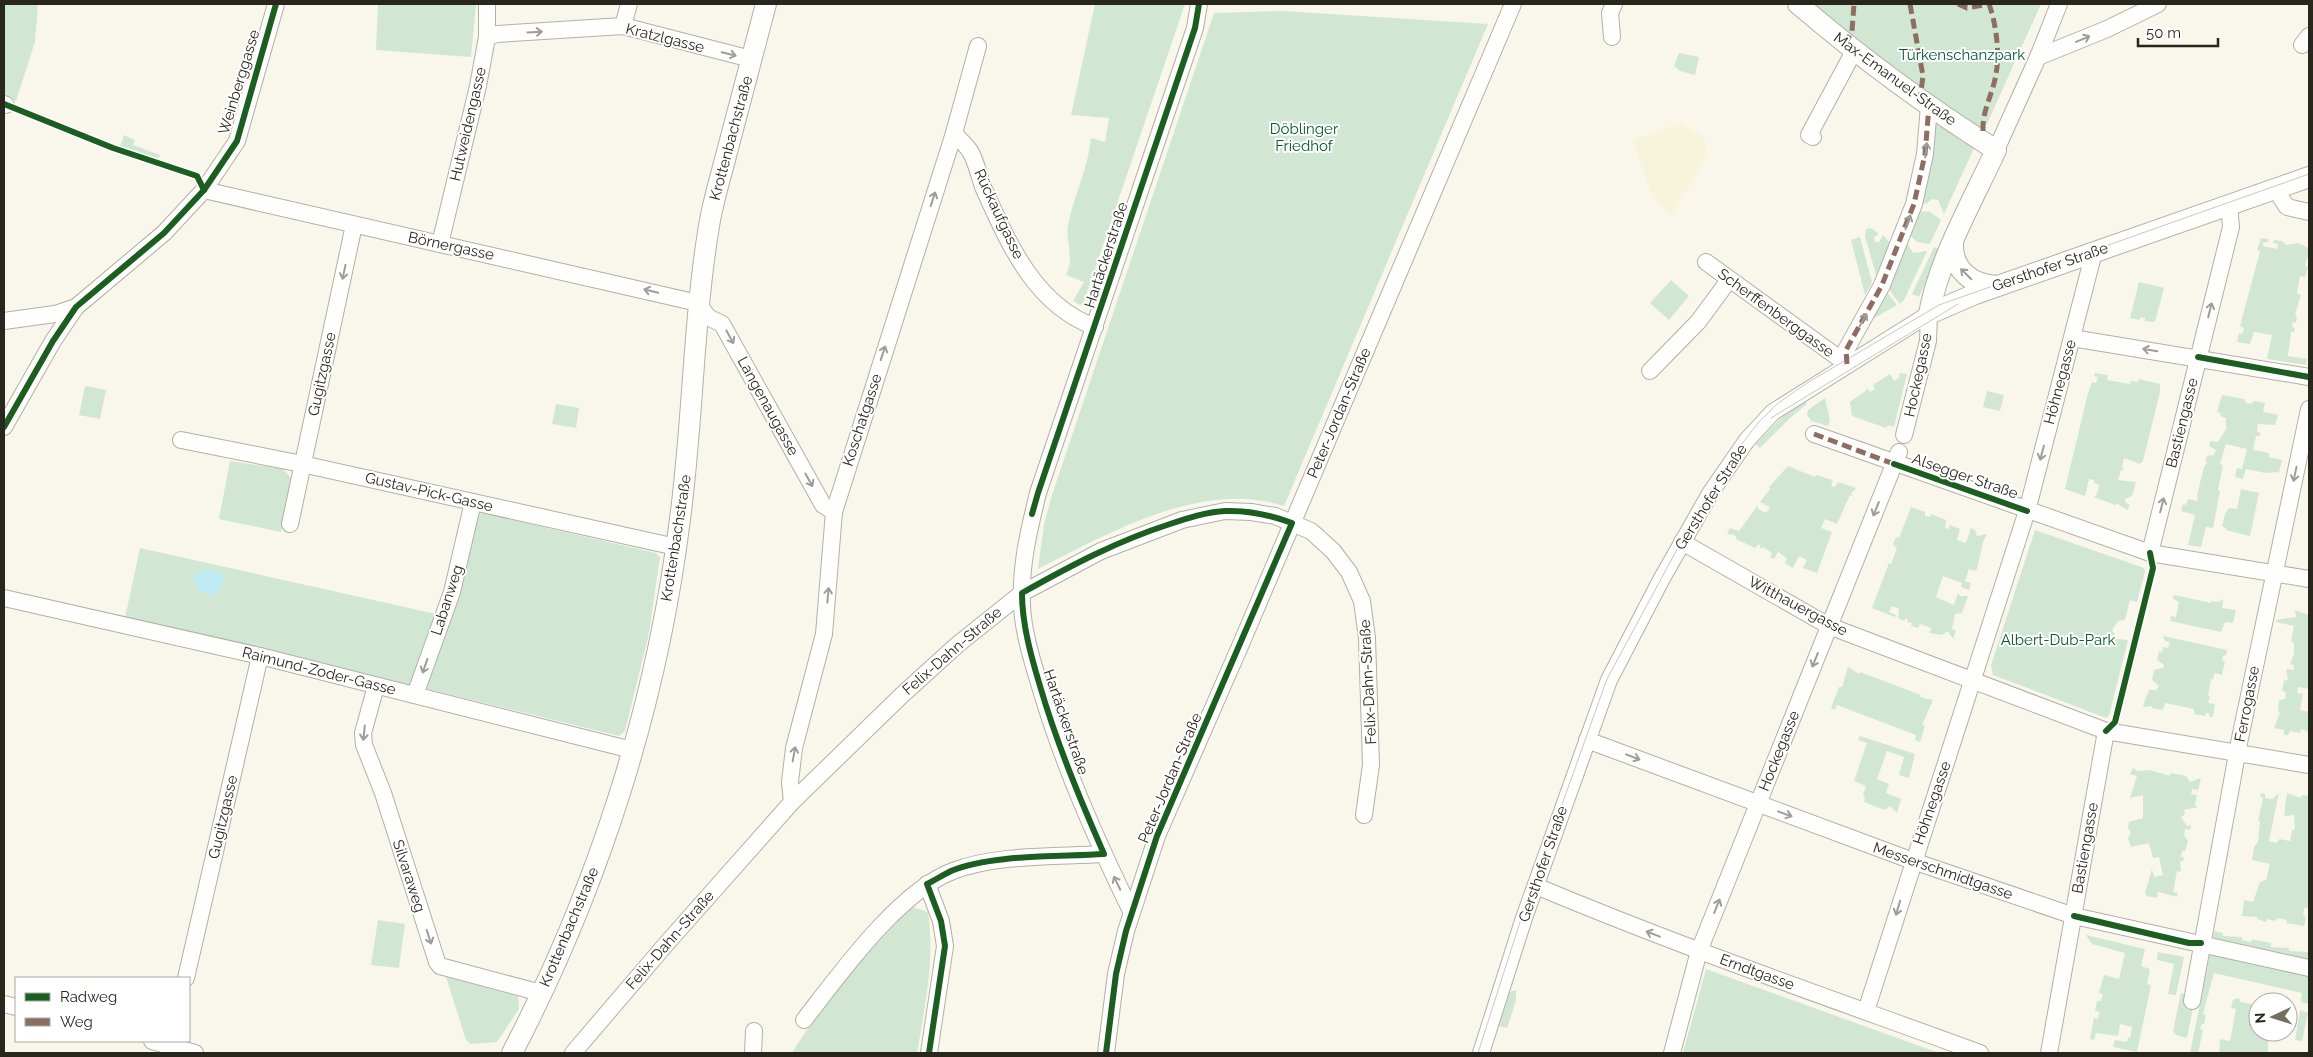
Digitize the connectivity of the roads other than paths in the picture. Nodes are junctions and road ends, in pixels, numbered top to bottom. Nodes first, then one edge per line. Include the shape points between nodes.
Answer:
1 (276, 4) edge
2 (487, 4) edge
3 (629, 4) edge
4 (766, 4) edge
5 (1199, 4) edge
6 (1513, 4) edge
7 (1614, 4) edge
8 (1798, 4) edge
9 (2059, 4) edge
10 (2158, 4) edge
11 (623, 26) junction
12 (487, 37) junction
13 (1612, 37) dead end
14 (978, 46) dead end
15 (1854, 51) junction
16 (2038, 57) junction
17 (751, 59) junction
18 (1929, 106) junction
19 (954, 133) junction
20 (1813, 137) dead end
21 (1996, 150) junction
22 (2309, 177) edge
23 (2278, 188) junction
24 (204, 190) junction
25 (2229, 205) junction
26 (2309, 212) edge
27 (354, 225) junction
28 (1953, 243) junction
29 (440, 244) junction
30 (2094, 252) junction
31 (1706, 262) dead end
32 (1729, 280) junction
33 (1997, 286) junction
34 (698, 303) junction
35 (76, 307) junction
36 (1929, 314) junction
37 (4, 321) edge
38 (1095, 327) junction
39 (2072, 338) junction
40 (2198, 358) junction
41 (1847, 364) junction
42 (1650, 371) dead end
43 (2309, 376) edge
44 (2309, 410) edge
45 (4, 427) edge
46 (1814, 434) dead end
47 (1904, 435) dead end
48 (181, 440) dead end
49 (1896, 458) junction
50 (302, 464) junction
51 (473, 502) junction
52 (2027, 511) junction
53 (834, 512) junction
54 (1292, 522) junction
55 (290, 524) dead end
56 (1682, 542) junction
57 (676, 547) junction
58 (2150, 553) junction
59 (2273, 574) junction
60 (2309, 579) edge
61 (1022, 593) junction
62 (4, 598) edge
63 (1829, 626) junction
64 (260, 656) junction
65 (1974, 680) junction
66 (376, 686) junction
67 (415, 695) junction
68 (2106, 731) junction
69 (1587, 740) junction
70 (632, 750) junction
71 (2237, 754) junction
72 (2309, 765) edge
73 (792, 802) junction
74 (1758, 804) junction
75 (1364, 815) dead end
76 (1104, 854) junction
77 (1913, 861) junction
78 (928, 884) junction
79 (1536, 886) junction
80 (1131, 911) junction
81 (2074, 916) junction
82 (2201, 943) junction
83 (1699, 951) junction
84 (2309, 968) edge
85 (186, 977) edge
86 (540, 993) junction
87 (2192, 1001) dead end
88 (1866, 1011) junction
89 (804, 1020) dead end
90 (754, 1032) dead end
91 (162, 1045) edge
92 (195, 1053) edge
93 (512, 1053) edge
94 (573, 1053) edge
95 (753, 1053) edge
96 (929, 1053) edge
97 (1106, 1053) edge
98 (1481, 1053) edge
99 (1672, 1053) edge
100 (1980, 1053) edge
101 (2049, 1053) edge

1 - 24 street, Weinberggasse via 237,141
2 - 12 street, Hutweidengasse
3 - 11 street
4 - 17 main road, Krottenbachstraße
5 - 38 street, Hartäckerstraße via 1195,28
6 - 54 street, Peter-Jordan-Straße
7 - 13 street via 1610,13
8 - 15 main road, Max-Emanuel-Straße
9 - 16 street
16 -> 10 street
12 -> 11 street, Kratzlgasse
11 -> 17 street, Kratzlgasse
12 - 29 street, Hutweidengasse
14 - 19 street, Koschatgasse
15 - 18 main road, Max-Emanuel-Straße
15 - 20 street via 1809,135
16 - 21 street
17 - 34 main road, Krottenbachstraße via 710,220
18 - 21 main road, Max-Emanuel-Straße
41 -> 18 street via 1846,350 1882,284 1914,204 1925,154
19 - 38 street, Rückaufgasse via 970,152 1005,234 1033,281 1075,320
53 -> 19 street, Koschatgasse
21 - 28 main road
22 - 23 main road, Gersthofer Straße
23 - 25 main road, Gersthofer Straße
23 - 26 street via 2287,208
24 - 27 street, Börnergasse
24 - 35 street, Weinberggasse via 164,233
25 - 30 main road, Gersthofer Straße
40 -> 25 street, Bastiengasse via 2231,228
27 - 29 street, Börnergasse
27 -> 50 street, Gugitzgasse
33 -> 28 main road via 1983,285 1966,276 1954,257
28 - 36 main road via 1936,284
34 -> 29 street, Börnergasse
30 - 33 main road, Gersthofer Straße
30 - 39 street, Höhnegasse
31 - 32 street, Scherffenberggasse
32 - 41 street, Scherffenberggasse
32 - 42 street via 1698,322
33 - 36 main road, Gersthofer Straße
34 -> 53 street, Langenaugasse via 708,317 722,324 823,505
34 - 57 main road, Krottenbachstraße via 686,473
35 - 37 street via 55,314
35 - 45 street
36 - 41 street, Gersthofer Straße
36 - 47 street, Hockegasse via 1928,341
38 - 61 street, Hartäckerstraße via 1038,493 1024,548
40 -> 39 street
39 -> 52 street, Höhnegasse
40 - 43 street
58 -> 40 street, Bastiengasse
41 - 56 street, Gersthofer Straße via 1781,406 1756,429 1711,492
44 -> 59 street, Ferrogasse
46 - 49 street, Alsegger Straße
48 - 50 street, Gustav-Pick-Gasse
49 - 52 street, Alsegger Straße
49 -> 63 street, Hockegasse
50 - 51 street, Gustav-Pick-Gasse
50 - 55 street, Gugitzgasse
51 - 57 street, Gustav-Pick-Gasse
51 -> 67 street, Labanweg via 452,592
52 - 58 street, Alsegger Straße
52 - 65 street, Höhnegasse
73 -> 53 street, Koschatgasse via 790,782 794,748 825,625
54 - 61 street, Felix-Dahn-Straße via 1251,512 1200,515 1111,546
54 - 75 street, Felix-Dahn-Straße via 1310,531 1338,557 1355,583 1365,610 1371,751
54 - 80 street, Peter-Jordan-Straße via 1157,836
56 - 63 street, Witthauergasse
56 - 69 street, Gersthofer Straße via 1617,662
57 - 70 main road, Krottenbachstraße via 658,644
58 - 59 street
59 - 60 street
59 - 71 street, Ferrogasse
61 - 73 street, Felix-Dahn-Straße via 957,645
61 - 76 street, Hartäckerstraße via 1023,620 1047,710 1066,766
62 - 64 street, Raimund-Zoder-Gasse
63 - 65 street, Witthauergasse
63 -> 74 street, Hockegasse
64 - 66 street, Raimund-Zoder-Gasse
64 - 85 street, Gugitzgasse
65 - 68 street, Witthauergasse
65 - 77 street, Höhnegasse
66 - 67 street, Raimund-Zoder-Gasse
66 -> 86 street, Silvaraweg via 363,733 364,745 383,793 437,962 440,966
67 - 70 street, Raimund-Zoder-Gasse
68 - 71 street
68 - 81 street, Bastiengasse
69 -> 74 street, Messerschmidtgasse
69 - 79 street, Gersthofer Straße
70 - 86 main road, Krottenbachstraße via 596,864
71 - 72 street
71 - 82 street, Ferrogasse
73 - 94 street, Felix-Dahn-Straße
74 -> 77 street, Messerschmidtgasse
83 -> 74 street, Hockegasse
76 - 78 street via 974,864
80 -> 76 street, Hartäckerstraße
77 - 81 street, Messerschmidtgasse
77 -> 88 street, Höhnegasse
78 - 89 street via 862,946
78 - 96 street via 941,921 945,946
83 -> 79 street, Erndtgasse via 1599,914
79 - 98 street, Gersthofer Straße
80 - 97 street, Peter-Jordan-Straße via 1116,974
81 - 82 street, Messerschmidtgasse
81 - 101 street, Bastiengasse
82 - 84 street, Messerschmidtgasse
82 - 87 street, Ferrogasse
83 - 88 street, Erndtgasse
83 - 99 street, Hockegasse
86 - 93 main road, Krottenbachstraße
88 - 100 street, Erndtgasse
90 - 95 street
91 - 92 street

